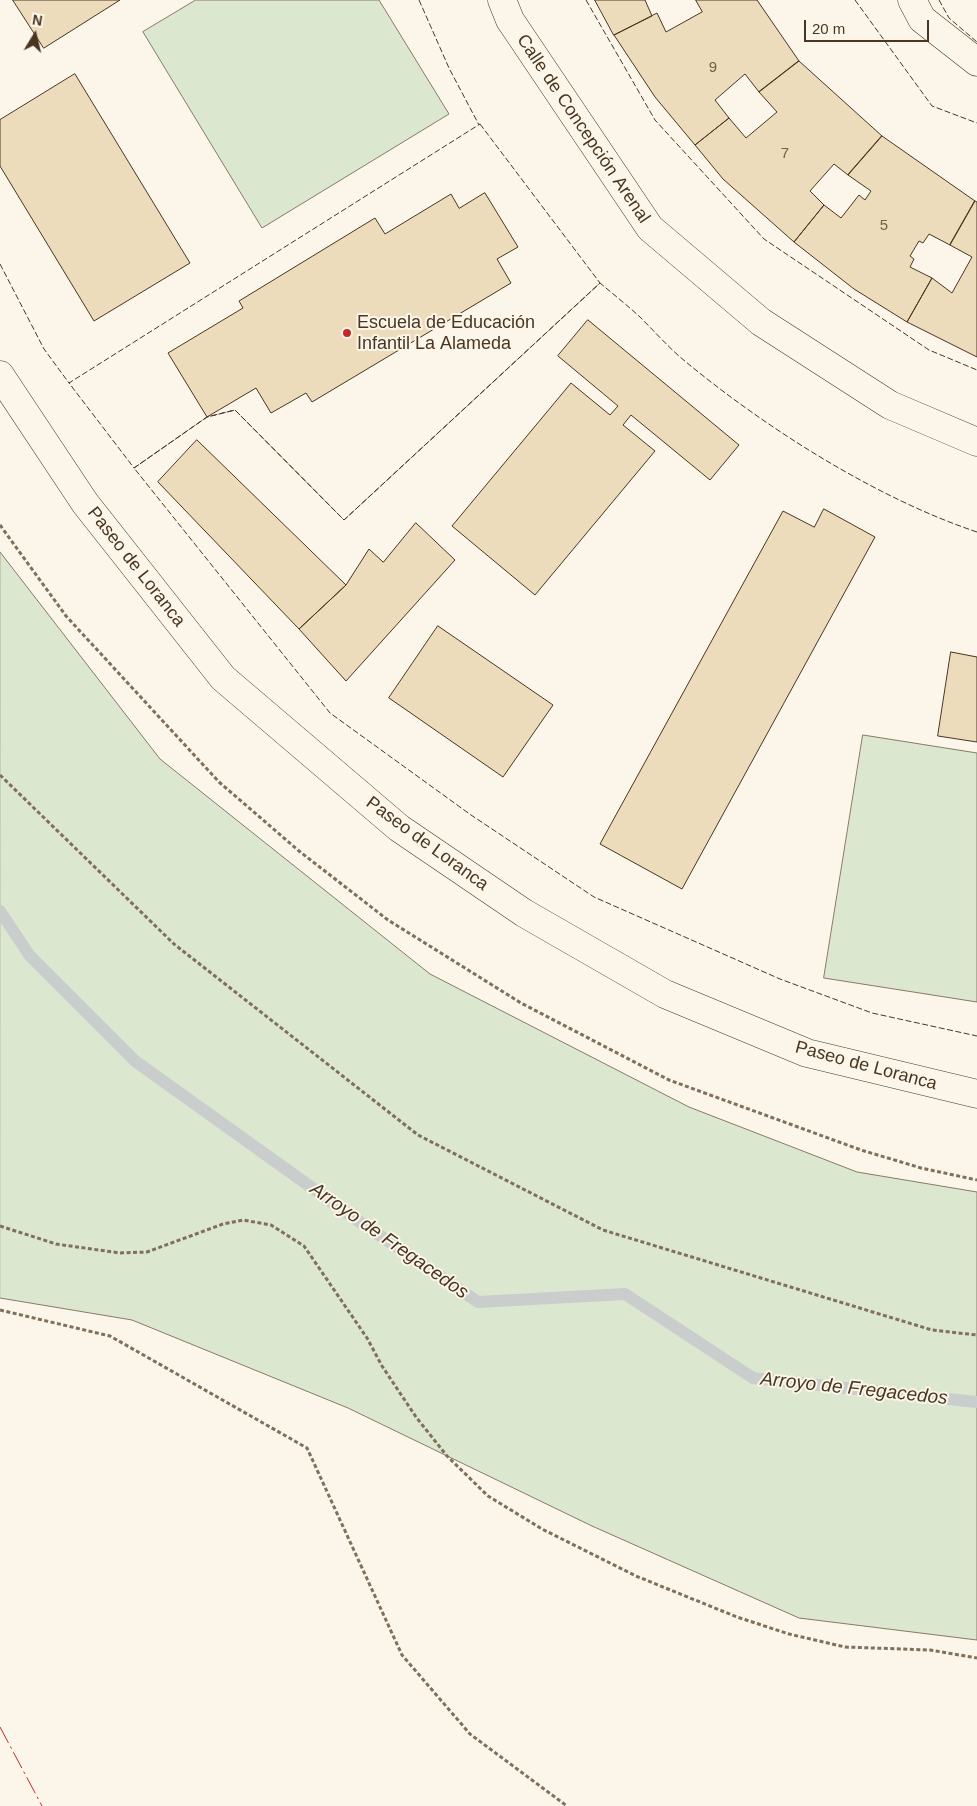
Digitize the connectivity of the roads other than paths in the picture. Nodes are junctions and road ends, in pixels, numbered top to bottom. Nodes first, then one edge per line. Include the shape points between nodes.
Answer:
1 (502, 0) edge
2 (912, 0) edge
3 (977, 62) edge
4 (0, 375) edge
5 (977, 442) edge
6 (977, 1094) edge

1 - 5 street, Calle de Concepción Arenal via 510,20 650,228 769,327 890,405
2 - 3 street via 922,19
4 - 6 street, Paseo de Loranca via 85,503 223,678 399,828 524,913 665,994 807,1052

